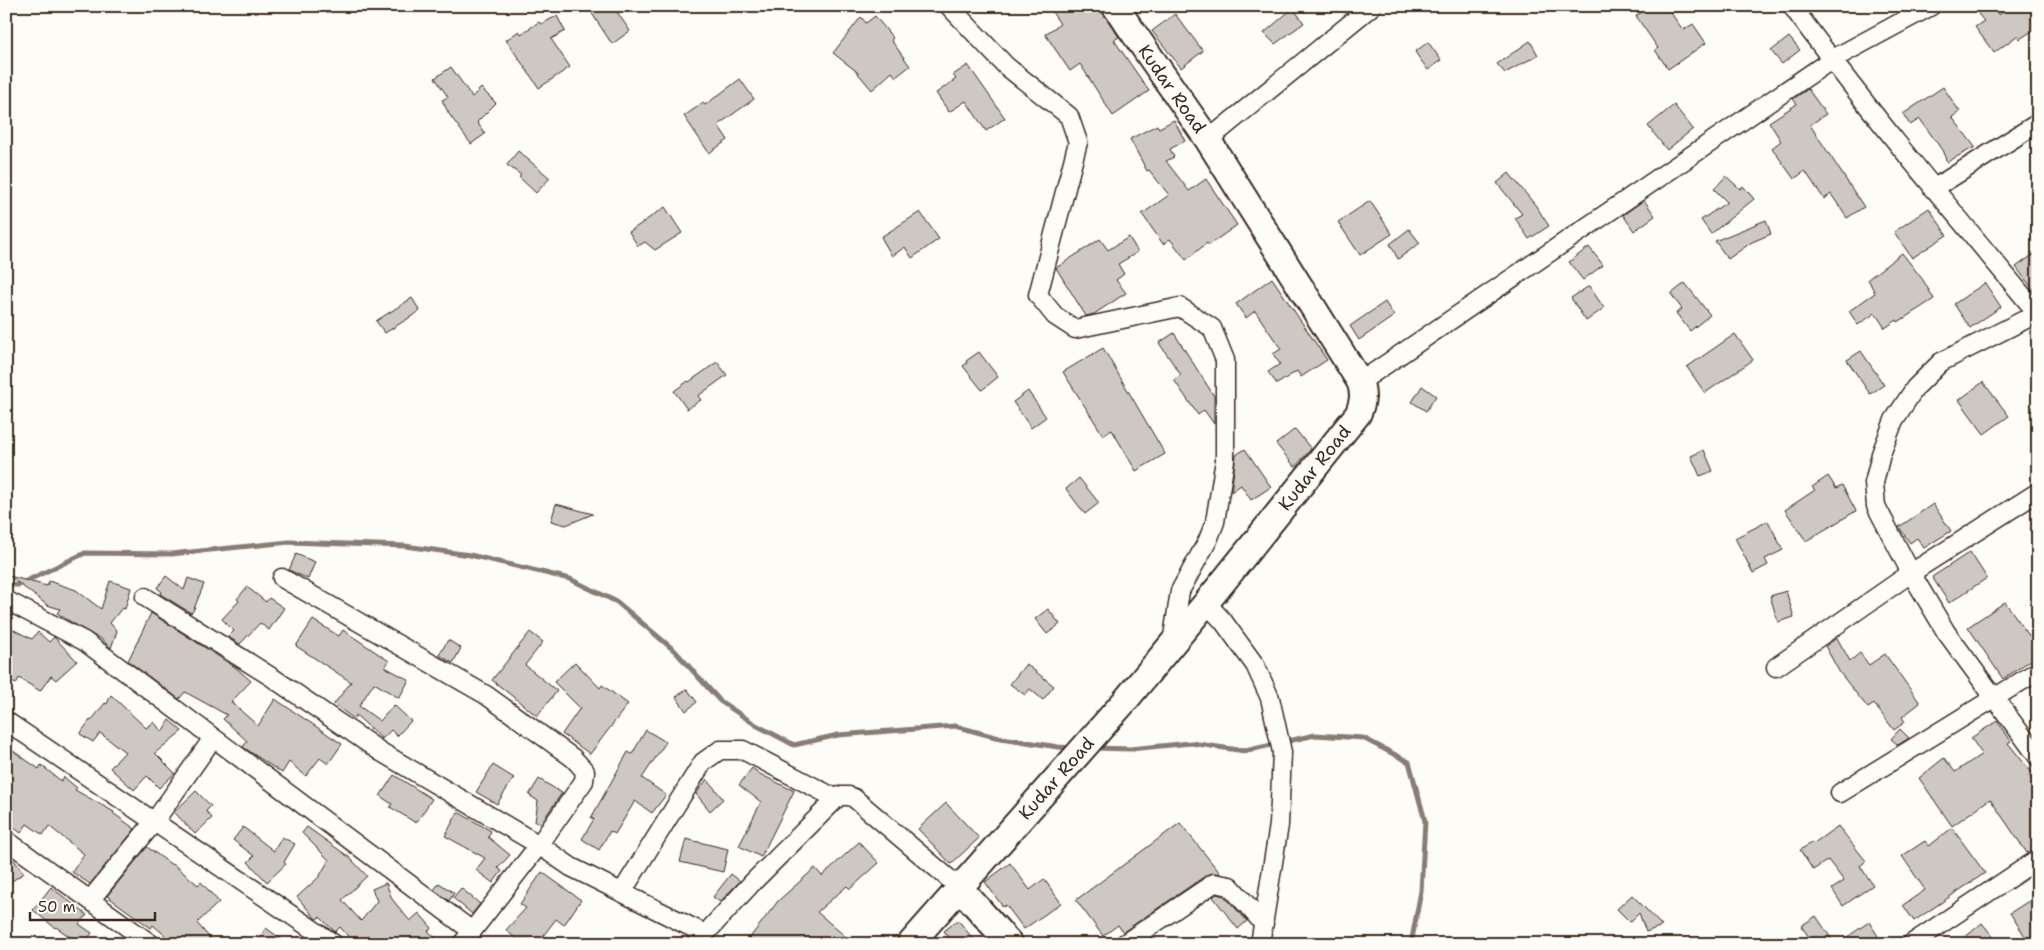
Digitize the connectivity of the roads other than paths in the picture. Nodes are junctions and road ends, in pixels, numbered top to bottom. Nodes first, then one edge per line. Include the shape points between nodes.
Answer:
1 (949, 6) edge
2 (1115, 6) edge
3 (1372, 6) edge
4 (1792, 6) edge
5 (1931, 6) edge
6 (1831, 60) junction
7 (2038, 123) edge
8 (1208, 140) junction
9 (1933, 189) junction
10 (2038, 314) edge
11 (1360, 382) junction
12 (2038, 492) edge
13 (1911, 573) junction
14 (282, 578) dead end
15 (144, 596) dead end
16 (6, 600) edge
17 (1206, 603) junction
18 (1172, 643) junction
19 (1776, 667) dead end
20 (2038, 671) edge
21 (1994, 697) junction
22 (6, 721) edge
23 (214, 738) junction
24 (2038, 757) edge
25 (1840, 793) dead end
26 (835, 798) junction
27 (154, 822) junction
28 (6, 840) edge
29 (539, 845) junction
30 (2038, 859) edge
31 (960, 888) junction
32 (622, 892) junction
33 (91, 899) junction
34 (1264, 924) junction
35 (467, 938) edge
36 (701, 939) edge
37 (151, 944) edge
38 (334, 944) edge
39 (910, 944) edge
40 (1010, 944) edge
41 (1124, 944) edge
42 (1260, 944) edge
43 (1911, 944) edge

1 - 18 street via 1006,66 1069,116 1078,142 1038,295 1055,316 1074,329 1180,307 1212,328 1225,360 1225,460 1215,522 1180,591
2 - 8 street, Kudar Road
3 - 8 street
4 - 6 street
5 - 6 street
6 - 9 street
6 - 11 street
7 - 9 street
8 - 11 street, Kudar Road
9 - 10 street
10 - 13 street via 1941,362 1915,388 1894,420 1874,484 1876,506
11 - 17 street, Kudar Road via 1363,393 1358,414
12 - 13 street
13 - 19 street
13 - 21 street via 1946,632
14 - 29 street via 486,695 581,765 585,771 584,781
15 - 29 street via 381,752
16 - 23 street via 84,641
17 - 18 street, Kudar Road
17 - 34 street via 1255,665 1270,698 1282,752 1279,825
18 - 31 street, Kudar Road
20 - 21 street
21 - 24 street
21 - 25 street
22 - 27 street
23 - 27 street
23 - 35 street
26 - 31 street via 854,798
26 - 32 street via 743,750 720,750 703,762
26 - 36 street
27 - 33 street
27 - 38 street
28 - 33 street
29 - 32 street via 571,867
29 - 35 street
30 - 43 street
31 - 39 street, Kudar Road
31 - 40 street
32 - 36 street
33 - 37 street
34 - 41 street via 1230,886 1214,883
34 - 42 street

